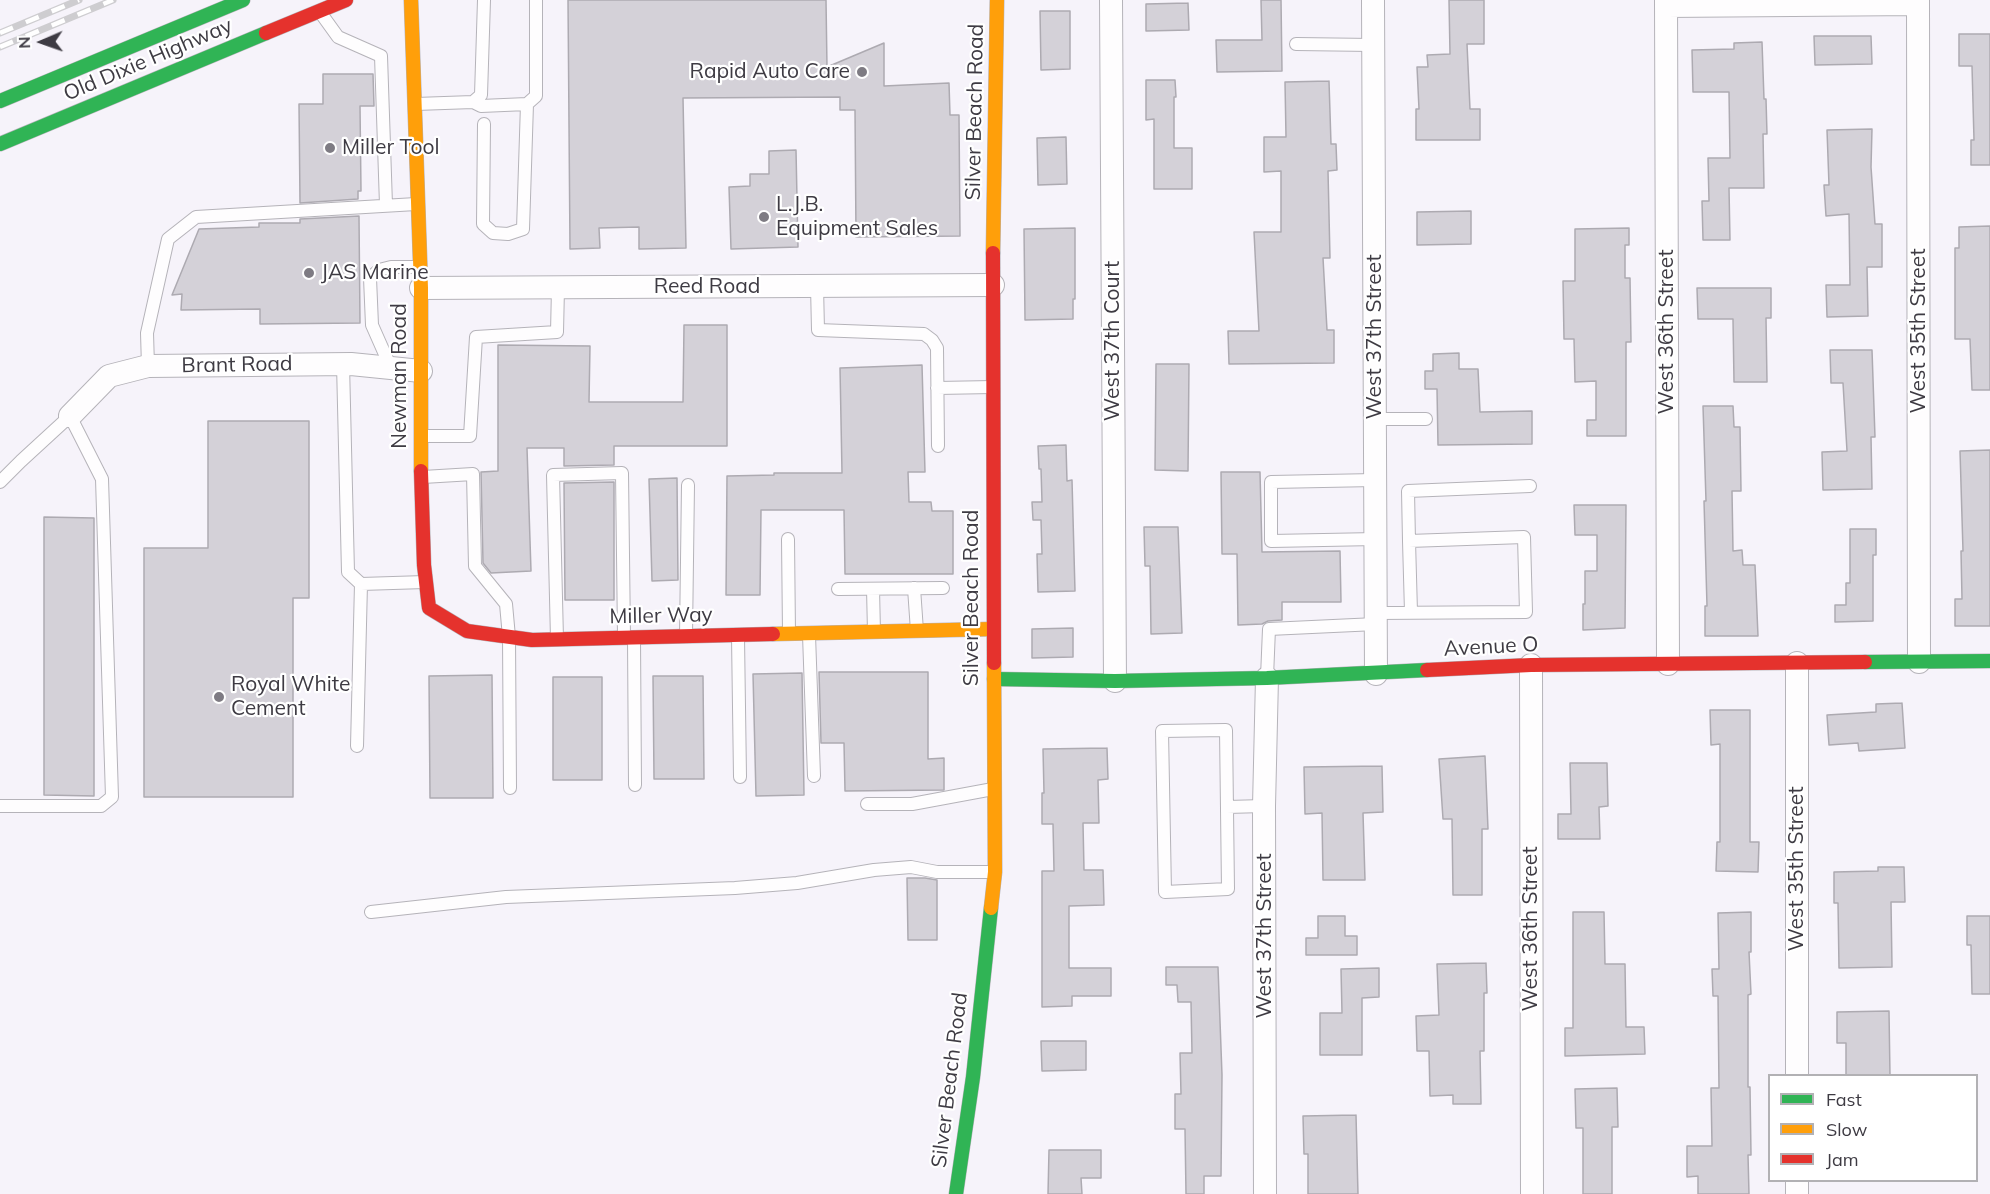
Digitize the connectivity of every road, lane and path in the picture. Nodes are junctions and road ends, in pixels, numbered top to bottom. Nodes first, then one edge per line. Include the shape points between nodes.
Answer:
1 (243, 0) edge
2 (346, 0) edge
3 (411, 0) edge
4 (484, 0) edge
5 (536, 0) edge
6 (997, 0) edge
7 (1111, 0) edge
8 (1373, 0) edge
9 (1918, 2) edge
10 (1666, 3) edge
11 (320, 11) junction
12 (1296, 44) dead end
13 (1373, 45) junction
14 (0, 101) edge
15 (473, 102) junction
16 (415, 104) junction
17 (527, 104) junction
18 (484, 124) dead end
19 (0, 144) edge
20 (418, 204) junction
21 (386, 205) junction
22 (420, 278) junction
23 (993, 285) junction
24 (817, 286) junction
25 (558, 288) junction
26 (342, 364) junction
27 (148, 366) junction
28 (391, 368) junction
29 (421, 371) junction
30 (993, 387) junction
31 (937, 388) junction
32 (70, 416) junction
33 (1375, 419) junction
34 (1426, 419) dead end
35 (420, 436) junction
36 (938, 446) dead end
37 (422, 477) junction
38 (1375, 480) junction
39 (0, 482) edge
40 (688, 485) dead end
41 (1530, 486) dead end
42 (788, 538) dead end
43 (1376, 538) junction
44 (1409, 541) junction
45 (426, 582) junction
46 (361, 584) junction
47 (914, 588) junction
48 (943, 588) dead end
49 (838, 589) dead end
50 (873, 589) junction
51 (429, 608) joint
52 (1411, 612) junction
53 (1376, 619) junction
54 (993, 629) junction
55 (916, 631) junction
56 (874, 632) junction
57 (789, 634) junction
58 (809, 634) junction
59 (738, 635) junction
60 (509, 637) junction
61 (686, 637) junction
62 (629, 638) junction
63 (557, 640) junction
64 (1990, 661) edge
65 (1919, 662) junction
66 (1797, 663) junction
67 (1668, 664) junction
68 (1531, 665) junction
69 (1376, 674) junction
70 (1267, 678) junction
71 (994, 679) junction
72 (1115, 681) junction
73 (357, 746) dead end
74 (814, 776) dead end
75 (740, 777) dead end
76 (635, 785) dead end
77 (510, 788) dead end
78 (995, 789) junction
79 (867, 804) dead end
80 (0, 806) edge
81 (1264, 806) junction
82 (1227, 807) junction
83 (995, 872) junction
84 (371, 912) dead end
85 (1797, 1074) edge
86 (956, 1194) edge
87 (1265, 1194) edge
88 (1532, 1194) edge

1 - 14 street, Old Dixie Highway
2 - 11 street, Old Dixie Highway
3 - 16 street, Newman Road
4 - 15 lane via 481,95
5 - 17 lane via 536,96
6 - 23 street, Silver Beach Road
7 - 72 street, West 37th Court
8 - 13 street, West 37th Street
9 - 10 street
9 - 65 street, West 35th Street
10 - 67 street, West 36th Street
11 - 19 street, Old Dixie Highway
11 - 21 lane via 338,37 381,56
12 - 13 lane
13 - 33 street, West 37th Street
15 - 16 lane
15 - 17 lane via 481,106
16 - 20 street, Newman Road
17 - 18 lane via 523,229 508,234 493,233 483,224
20 - 21 lane
20 - 22 street, Newman Road
21 - 27 lane via 196,217 168,239 147,333
22 - 25 street, Reed Road
22 - 28 lane via 391,267 370,278 372,325
22 - 29 street, Newman Road
23 - 24 street, Reed Road
23 - 30 street, Silver Beach Road
24 - 25 street, Reed Road
24 - 31 lane via 818,330 924,334 932,340 937,348
25 - 35 lane via 557,332 476,337 470,436
26 - 27 street, Brant Road
26 - 28 street, Brant Road
26 - 46 lane via 348,572
27 - 32 street, Brant Road via 109,376
28 - 29 street, Brant Road
29 - 35 street, Newman Road
30 - 31 lane
30 - 54 street, Silver Beach Road
31 - 36 lane
32 - 39 lane
32 - 80 lane via 102,479 112,798 101,806
33 - 34 lane
33 - 38 street, West 37th Street
35 - 37 street, Newman Road
37 - 45 street, Newman Road
37 - 60 lane via 473,474 475,566 506,604
38 - 43 street, West 37th Street
38 - 43 lane via 1271,482 1271,541
40 - 61 lane
41 - 44 lane via 1408,491
42 - 57 lane
43 - 53 street, West 37th Street
44 - 52 lane
44 - 52 lane via 1524,537 1526,612
45 - 46 lane
45 - 51 street, Newman Road
46 - 73 lane
47 - 48 lane
47 - 50 lane
47 - 55 lane
49 - 50 lane
50 - 56 lane
51 - 60 street, Miller Way via 467,631
52 - 53 lane
53 - 69 street, West 37th Street
53 - 70 lane via 1269,629
54 - 55 street
54 - 71 street, Silver Beach Road
55 - 56 street, Miller Way
56 - 58 street, Miller Way
57 - 58 street, Miller Way
57 - 59 street, Miller Way
58 - 74 lane
59 - 61 street, Miller Way
59 - 75 lane
60 - 63 street, Miller Way
60 - 77 lane
61 - 62 street, Miller Way
62 - 63 street, Miller Way
62 - 63 lane via 622,473 553,475
62 - 76 lane
64 - 65 street, Avenue O
65 - 66 street, Avenue O
66 - 67 street, Avenue O
66 - 85 street, West 35th Street
67 - 68 street, Avenue O
68 - 69 street, Avenue O
68 - 88 street, West 36th Street
69 - 70 street, Avenue O
70 - 72 street, Avenue O
70 - 81 street, West 37th Street
71 - 72 street, Avenue O
71 - 78 street, Silver Beach Road
78 - 79 lane via 912,804
78 - 83 street, Silver Beach Road
81 - 82 lane
81 - 87 street, West 37th Street
82 - 82 lane via 1226,730 1162,731 1165,892 1228,889
83 - 84 lane via 937,872 911,867 787,884 506,897
83 - 86 street, Silver Beach Road

